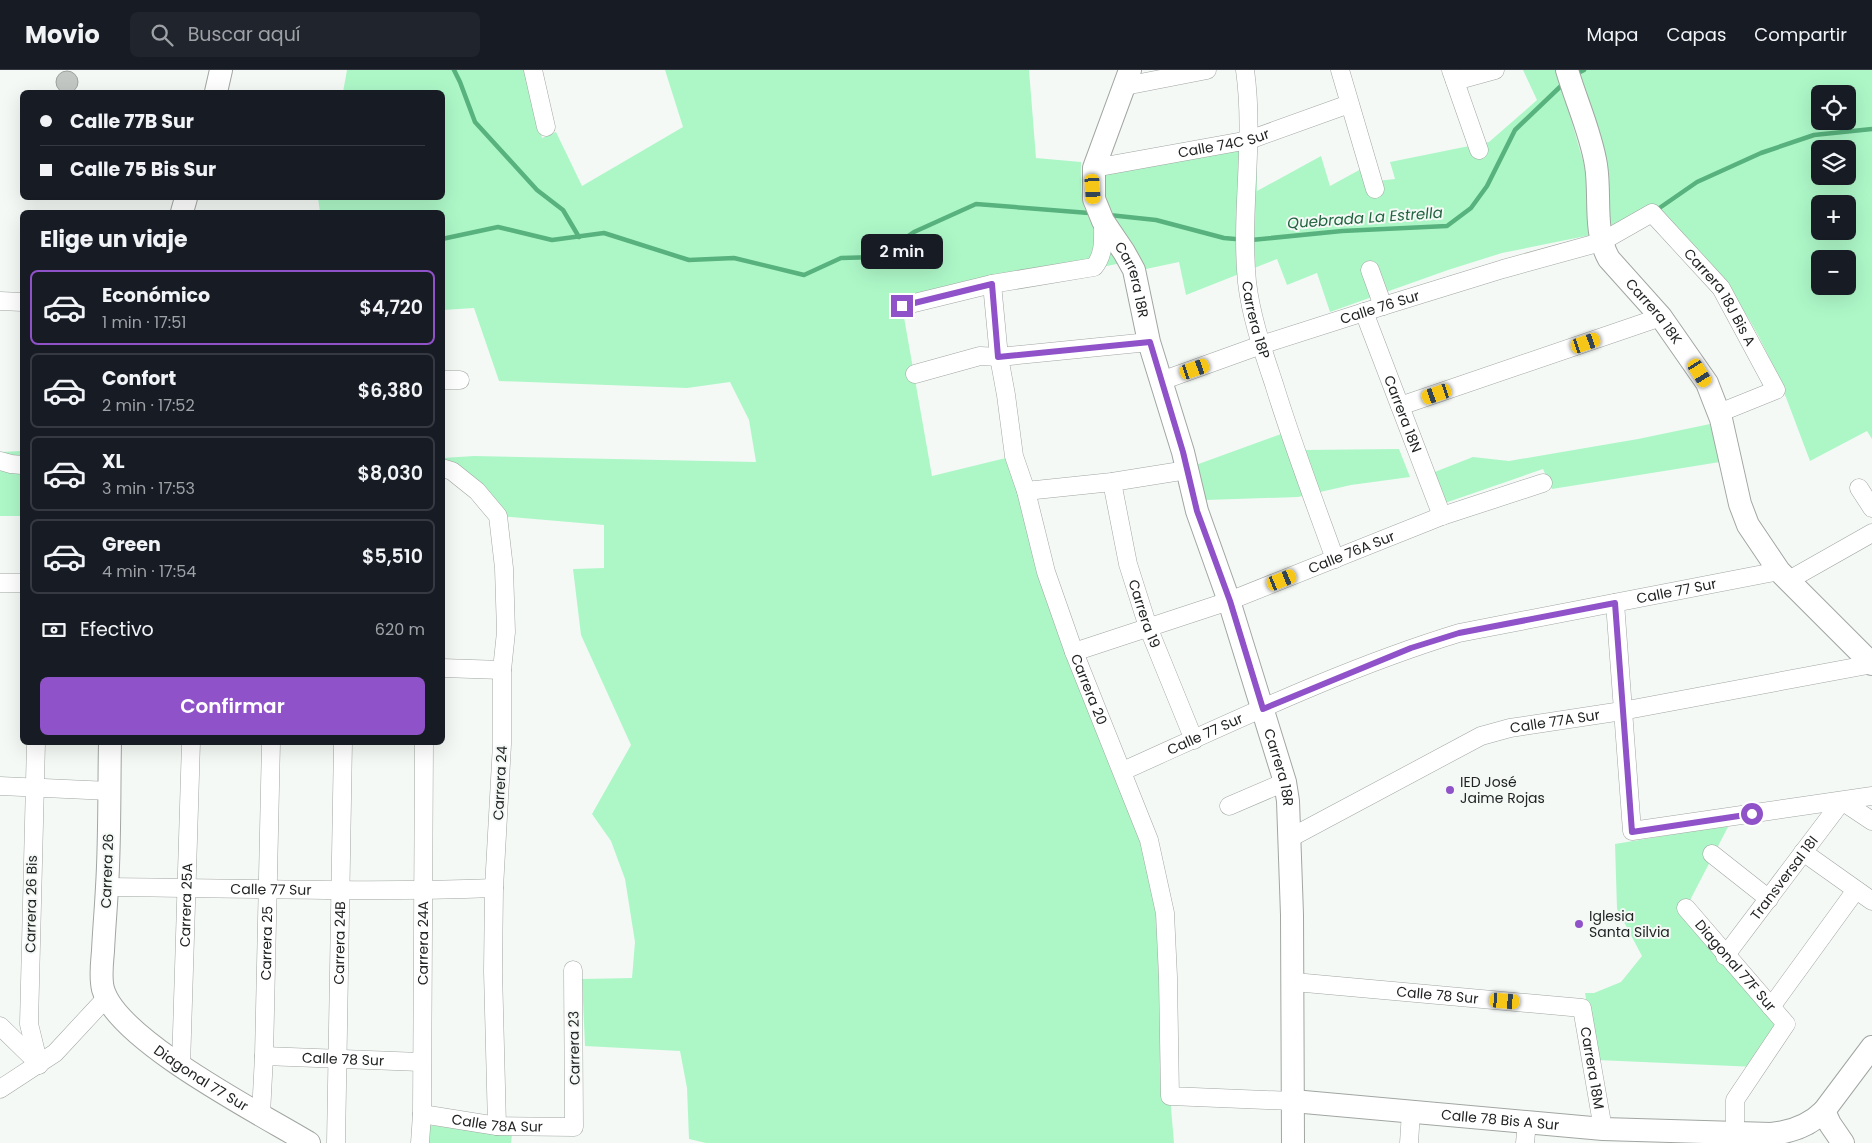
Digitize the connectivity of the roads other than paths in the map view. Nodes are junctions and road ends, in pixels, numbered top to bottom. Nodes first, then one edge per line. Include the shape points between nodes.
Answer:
1 (221, 70) edge
2 (533, 70) edge
3 (1207, 70) edge
4 (1245, 70) edge
5 (1340, 70) edge
6 (1495, 70) edge
7 (1566, 70) edge
8 (1453, 76) edge
9 (1128, 78) edge
10 (216, 90) edge
11 (1350, 104) junction
12 (546, 127) dead end
13 (1250, 140) junction
14 (1479, 150) dead end
15 (1094, 168) junction
16 (1374, 189) dead end
17 (1652, 213) joint
18 (1103, 221) junction
19 (1601, 242) junction
20 (1370, 270) dead end
21 (992, 284) junction
22 (0, 301) edge
23 (20, 302) edge
24 (902, 306) dead end
25 (1383, 306) junction
26 (1364, 312) junction
27 (1661, 317) junction
28 (1150, 342) junction
29 (1261, 345) junction
30 (998, 357) junction
31 (915, 374) dead end
32 (445, 380) edge
33 (460, 380) dead end
34 (1161, 381) junction
35 (1400, 406) junction
36 (1719, 413) junction
37 (0, 461) edge
38 (20, 465) edge
39 (445, 469) edge
40 (1187, 470) junction
41 (1112, 482) junction
42 (1543, 483) dead end
43 (1860, 488) dead end
44 (1026, 491) junction
45 (1872, 508) edge
46 (1442, 516) junction
47 (1872, 533) edge
48 (1335, 559) junction
49 (1784, 575) junction
50 (0, 583) edge
51 (20, 583) edge
52 (1230, 601) junction
53 (1615, 603) junction
54 (1148, 627) junction
55 (1074, 652) junction
56 (1872, 664) edge
57 (445, 668) edge
58 (502, 670) junction
59 (1263, 709) junction
60 (1622, 711) junction
61 (1194, 740) junction
62 (36, 745) edge
63 (110, 745) edge
64 (191, 745) edge
65 (271, 745) edge
66 (343, 745) edge
67 (424, 745) edge
68 (1123, 771) junction
69 (1285, 782) junction
70 (0, 786) edge
71 (34, 787) junction
72 (110, 791) junction
73 (1872, 796) edge
74 (1842, 801) junction
75 (1229, 806) dead end
76 (1872, 821) edge
77 (1290, 838) junction
78 (1804, 852) junction
79 (1712, 854) dead end
80 (107, 887) junction
81 (187, 887) junction
82 (268, 888) junction
83 (494, 888) junction
84 (1856, 890) junction
85 (341, 891) junction
86 (423, 891) junction
87 (1769, 899) junction
88 (1872, 901) edge
89 (1686, 908) dead end
90 (1726, 956) junction
91 (573, 970) dead end
92 (1294, 982) junction
93 (106, 998) junction
94 (1771, 1007) junction
95 (1582, 1008) joint
96 (0, 1026) edge
97 (1872, 1047) edge
98 (264, 1056) junction
99 (338, 1059) junction
100 (421, 1062) junction
101 (39, 1065) junction
102 (181, 1066) junction
103 (0, 1090) edge
104 (1170, 1096) joint
105 (1292, 1102) junction
106 (1824, 1111) junction
107 (1410, 1112) junction
108 (261, 1114) junction
109 (422, 1114) junction
110 (497, 1126) junction
111 (574, 1127) joint
112 (1603, 1129) junction
113 (1526, 1132) edge
114 (1667, 1137) edge
115 (1736, 1138) edge
116 (309, 1143) edge
117 (336, 1143) edge
118 (420, 1143) edge
119 (1293, 1143) edge
120 (1409, 1143) edge
121 (1843, 1143) edge

1 - 10 street
2 - 12 street
3 - 9 street
4 - 13 street, Carrera 18P
5 - 11 street
6 - 8 street
7 - 19 street, Carrera 18K via 1596,164
8 - 14 street
9 - 15 street, Carrera 18R
11 - 13 street, Calle 74C Sur
11 - 16 street
13 - 15 street, Calle 74C Sur
13 - 29 street, Carrera 18P via 1245,254 1251,307
15 - 18 street, Carrera 18R via 1094,200
17 - 19 street, Calle 76 Sur
17 - 36 street, Carrera 18J Bis A via 1722,288 1776,390
18 - 21 street via 1103,250 1094,267
18 - 28 street, Carrera 18R via 1134,270
19 - 25 street, Calle 76 Sur
19 - 27 street, Carrera 18K via 1608,259
20 - 25 street
21 - 24 street
21 - 30 street, Carrera 20
22 - 23 street
25 - 26 street, Calle 76 Sur
26 - 29 street, Calle 76 Sur
26 - 35 street, Carrera 18N
27 - 35 street
27 - 36 street, Carrera 18K via 1706,383
28 - 30 street
28 - 34 street, Carrera 18R
29 - 34 street, Calle 76 Sur
29 - 48 street, Carrera 18P
30 - 31 street via 980,356
30 - 44 street, Carrera 20 via 1014,456
32 - 33 street
34 - 40 street, Carrera 18R
35 - 46 street, Carrera 18N
36 - 49 street, Carrera 18K via 1742,511 1748,525
37 - 38 street
39 - 58 street, Carrera 24 via 477,491 498,516 506,632
40 - 41 street
40 - 52 street, Carrera 18R via 1197,511
41 - 44 street
41 - 54 street, Carrera 19 via 1128,564
42 - 46 street, Calle 76A Sur
43 - 45 street
44 - 55 street, Carrera 20 via 1046,572
46 - 48 street, Calle 76A Sur
47 - 49 street, Calle 77 Sur
48 - 52 street, Calle 76A Sur
49 - 53 street, Calle 77 Sur
49 - 56 street, Carrera 18K
50 - 51 street
52 - 54 street, Calle 76A Sur
52 - 59 street, Carrera 18R
53 - 59 street, Calle 77 Sur via 1459,633 1411,648
53 - 60 street
54 - 55 street, Calle 76A Sur
54 - 61 street, Carrera 19
55 - 68 street, Carrera 20
56 - 60 street, Calle 77A Sur
57 - 58 street
58 - 83 street, Carrera 24 via 502,744
59 - 61 street, Calle 77 Sur
59 - 69 street, Carrera 18R
60 - 74 street via 1632,832
60 - 77 street, Calle 77A Sur via 1510,728 1481,736
61 - 68 street, Calle 77 Sur
62 - 71 street, Carrera 26 Bis
63 - 72 street, Carrera 26
64 - 81 street, Carrera 25A
65 - 82 street, Carrera 25
66 - 85 street, Carrera 24B
67 - 86 street, Carrera 24A
68 - 104 street, Carrera 20 via 1149,840 1165,914
69 - 75 street
69 - 77 street, Carrera 18R
70 - 71 street
71 - 72 street
71 - 101 street, Carrera 26 Bis via 29,1024
72 - 80 street, Carrera 26
73 - 74 street
74 - 76 street
74 - 78 street, Transversal 18I
77 - 92 street, Carrera 18R
78 - 84 street
78 - 87 street, Transversal 18I
79 - 87 street
80 - 81 street, Calle 77 Sur
80 - 93 street, Carrera 26 via 101,966
81 - 82 street, Calle 77 Sur
81 - 102 street, Carrera 25A
82 - 85 street, Calle 77 Sur
82 - 98 street, Carrera 25
83 - 86 street, Calle 77 Sur
83 - 110 street, Carrera 24
84 - 88 street
84 - 94 street
85 - 86 street, Calle 77 Sur
85 - 99 street, Carrera 24B
86 - 100 street, Carrera 24A
87 - 90 street, Transversal 18I
89 - 90 street, Diagonal 77F Sur
90 - 94 street, Diagonal 77F Sur
91 - 111 street, Carrera 23
92 - 95 street, Calle 78 Sur
92 - 105 street, Carrera 18R
93 - 101 street
93 - 102 street, Diagonal 77 Sur via 128,1025
94 - 115 street, Diagonal 77F Sur via 1786,1024 1735,1100
95 - 112 street, Carrera 18M
96 - 101 street
97 - 106 street, Calle 78 Bis A Sur
98 - 99 street, Calle 78 Sur
98 - 108 street, Carrera 25
99 - 100 street, Calle 78 Sur
99 - 117 street, Carrera 24B
100 - 109 street, Carrera 24A
101 - 103 street
102 - 108 street, Diagonal 77 Sur
104 - 105 street, Calle 78 Bis A Sur
105 - 107 street, Calle 78 Bis A Sur
105 - 119 street, Carrera 18R
106 - 115 street, Calle 78 Bis A Sur via 1806,1125 1783,1133
106 - 121 street
107 - 113 street, Calle 78 Bis A Sur
107 - 120 street
108 - 116 street, Diagonal 77 Sur
109 - 110 street, Calle 78A Sur
109 - 118 street, Carrera 24A
110 - 111 street, Calle 78A Sur
112 - 113 street, Calle 78 Bis A Sur
112 - 114 street, Calle 78 Bis A Sur
114 - 115 street, Calle 78 Bis A Sur

